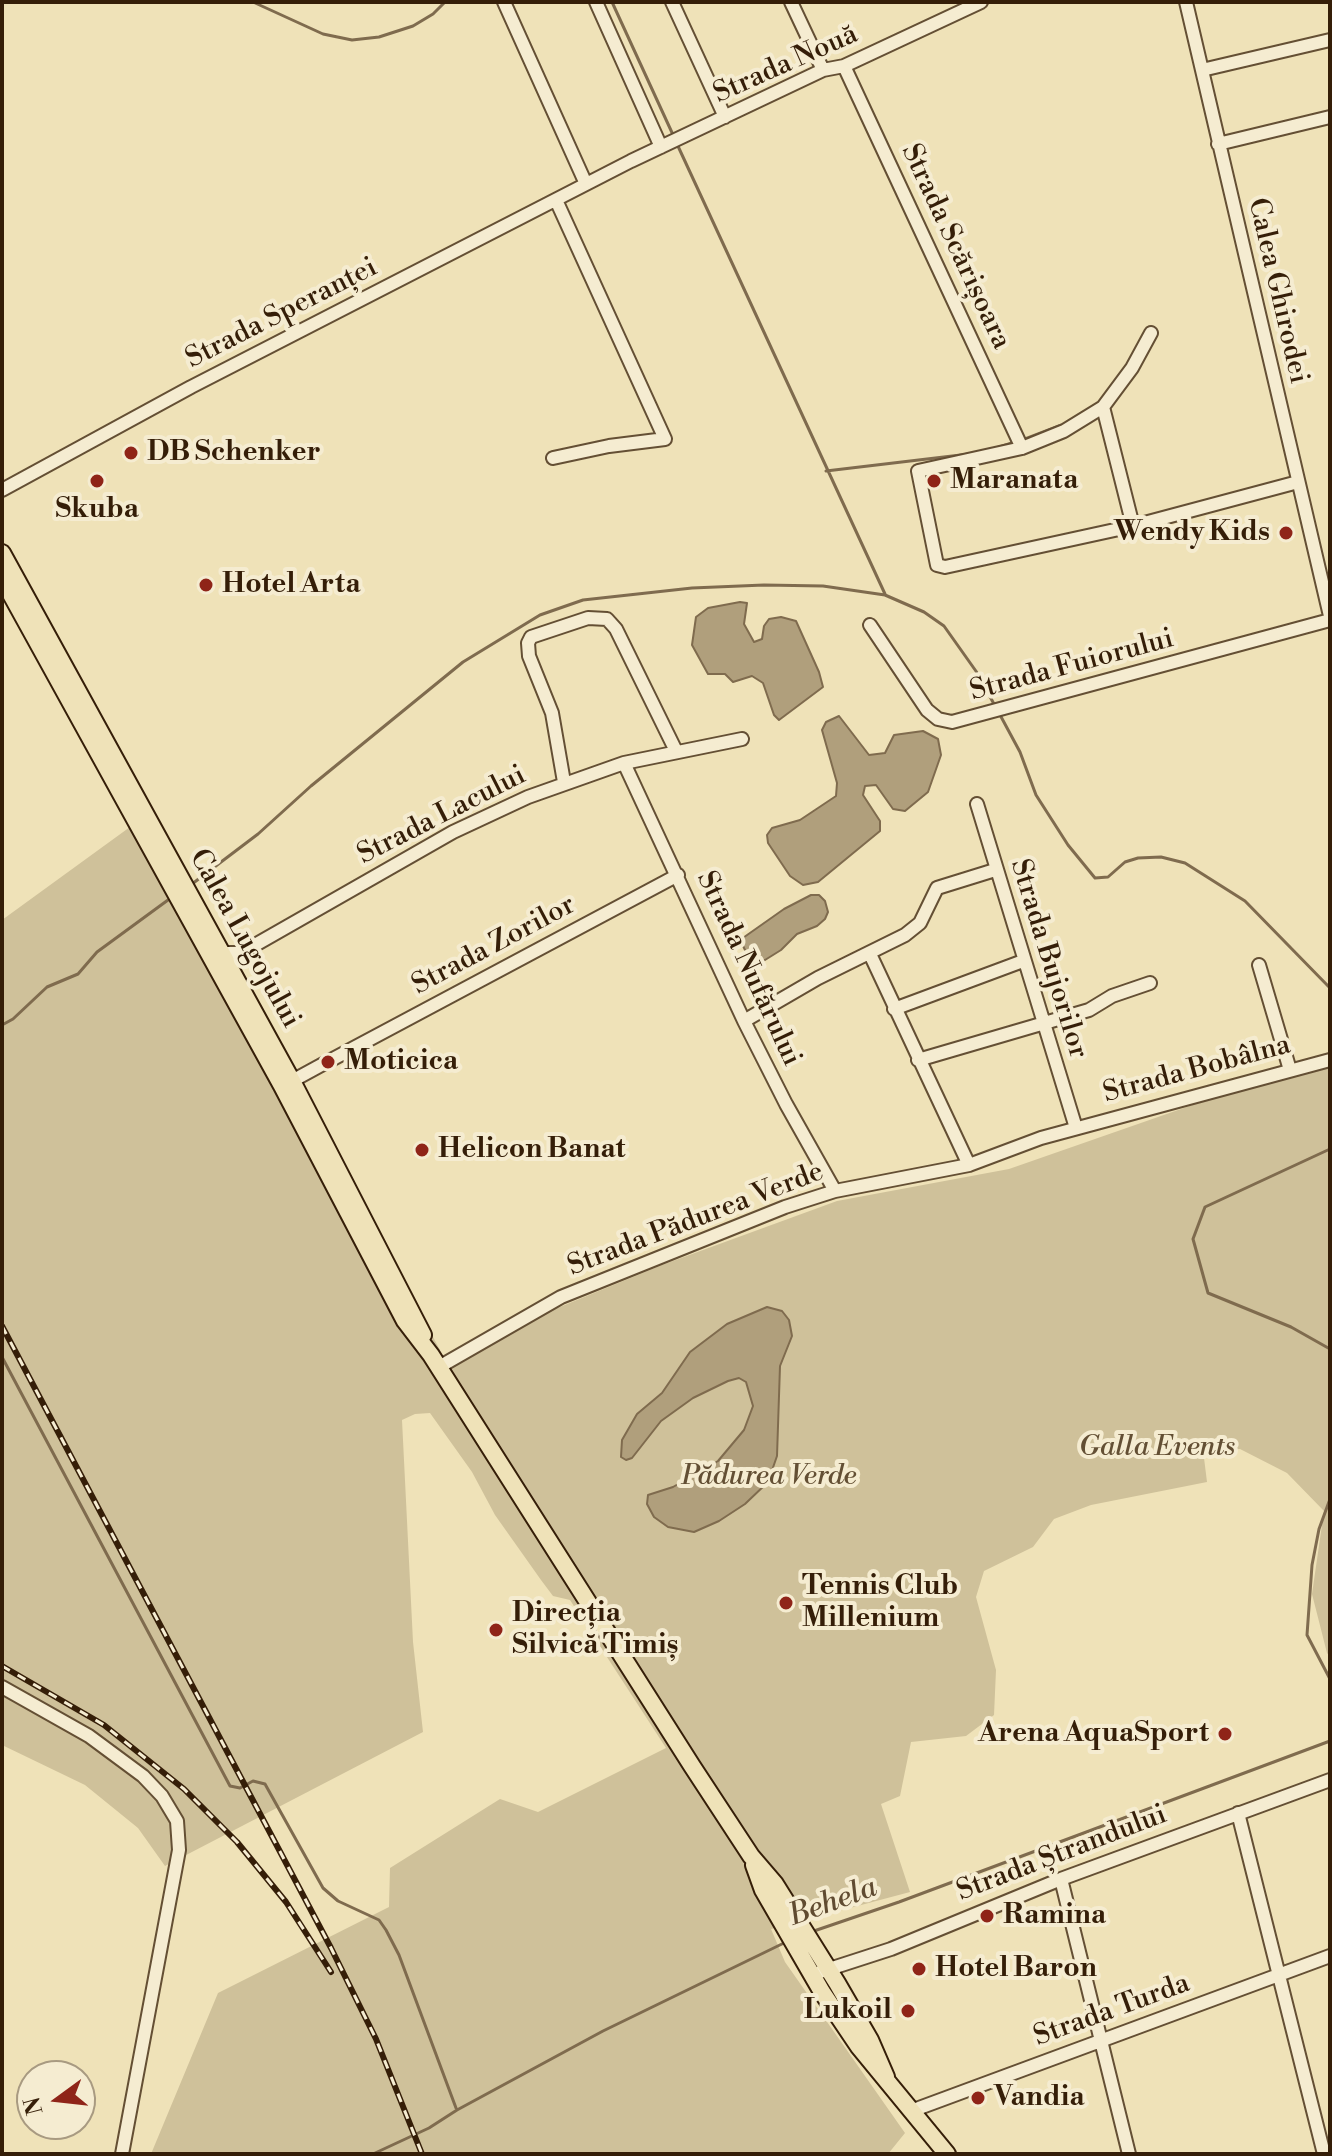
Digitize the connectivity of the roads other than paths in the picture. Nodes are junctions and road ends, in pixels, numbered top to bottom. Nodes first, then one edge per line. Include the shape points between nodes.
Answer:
1 (504, 2) edge
2 (596, 2) edge
3 (672, 2) edge
4 (791, 2) edge
5 (981, 2) edge
6 (1186, 2) edge
7 (1330, 40) edge
8 (844, 66) junction
9 (823, 70) junction
10 (1202, 70) junction
11 (725, 117) junction
12 (1330, 117) edge
13 (1218, 144) junction
14 (661, 147) junction
15 (586, 184) junction
16 (556, 200) junction
17 (1151, 333) dead end
18 (1103, 407) junction
19 (1022, 448) junction
20 (553, 458) dead end
21 (1298, 482) junction
22 (2, 490) edge
23 (1133, 526) junction
24 (1330, 549) edge
25 (2, 553) edge
26 (1315, 553) junction
27 (2, 578) edge
28 (1330, 618) edge
29 (870, 625) dead end
30 (742, 739) dead end
31 (676, 751) junction
32 (624, 763) junction
33 (564, 782) junction
34 (977, 804) dead end
35 (995, 870) junction
36 (678, 875) junction
37 (222, 953) junction
38 (241, 953) junction
39 (870, 954) junction
40 (1023, 961) junction
41 (1259, 965) dead end
42 (233, 972) junction
43 (1150, 983) dead end
44 (894, 1009) junction
45 (744, 1021) junction
46 (1042, 1023) junction
47 (918, 1060) junction
48 (1330, 1060) edge
49 (1290, 1070) junction
50 (292, 1081) junction
51 (1076, 1128) junction
52 (969, 1165) junction
53 (835, 1191) junction
54 (435, 1361) junction
55 (2, 1687) edge
56 (1330, 1780) edge
57 (1238, 1813) junction
58 (1061, 1879) junction
59 (803, 1944) junction
60 (1330, 1956) edge
61 (829, 1969) junction
62 (812, 1975) junction
63 (1279, 1975) junction
64 (1101, 2040) junction
65 (886, 2077) junction
66 (911, 2111) junction
67 (1324, 2152) edge
68 (122, 2154) edge
69 (947, 2154) edge
70 (1129, 2154) edge

1 - 15 street
2 - 14 street
3 - 11 street
4 - 9 street
5 - 8 street, Strada Nouă
6 - 10 street, Calea Ghirodei
7 - 10 street
8 - 9 street, Strada Nouă
8 - 19 street, Strada Scărișoara
9 - 11 street, Strada Nouă
10 - 13 street, Calea Ghirodei
11 - 14 street, Strada Nouă
12 - 13 street
13 - 21 street, Calea Ghirodei
14 - 15 street, Strada Speranței
15 - 16 street, Strada Speranței
16 - 20 street via 665,439
16 - 22 street, Strada Speranței
17 - 18 street
18 - 19 street
18 - 23 street
19 - 23 street via 918,471 937,565
21 - 23 street
21 - 26 street, Calea Ghirodei
24 - 26 street
25 - 37 main road, Calea Lugojului
26 - 28 street, Calea Ghirodei
27 - 54 main road, Calea Lugojului via 405,1321
28 - 29 street, Strada Fuiorului via 955,722 932,715
30 - 31 street, Strada Lacului
31 - 32 street, Strada Lacului
31 - 33 street via 616,629 607,619 588,618 531,637 528,643 552,713
32 - 33 street, Strada Lacului
32 - 36 street, Strada Nufărului
33 - 38 street, Strada Lacului via 453,832
34 - 35 street, Strada Bujorilor
35 - 39 street via 937,888 917,925
35 - 40 street, Strada Bujorilor
36 - 45 street, Strada Nufărului
36 - 50 street, Strada Zorilor
37 - 38 street, Strada Lacului
37 - 42 main road, Calea Lugojului
38 - 42 street
39 - 44 street
39 - 45 street
40 - 44 street
40 - 46 street, Strada Bujorilor
41 - 49 street
42 - 50 main road, Calea Lugojului
43 - 46 street via 1089,1010
44 - 47 street
45 - 53 street, Strada Nufărului
46 - 47 street
46 - 51 street, Strada Bujorilor
47 - 52 street
48 - 49 street, Strada Bobâlna
49 - 51 street, Strada Bobâlna
50 - 54 main road, Calea Lugojului
51 - 52 street, Strada Pădurea Verde
52 - 53 street, Strada Pădurea Verde
53 - 54 street, Strada Pădurea Verde via 579,1289
54 - 59 main road via 751,1856 763,1890
55 - 68 street via 89,1736 143,1776 177,1821 179,1850
56 - 57 street, Strada Ștrandului
57 - 58 street, Strada Ștrandului
57 - 63 street
58 - 61 street, Strada Ștrandului
58 - 64 street
59 - 61 main road
59 - 62 main road
60 - 63 street, Strada Turda
61 - 62 street, Strada Ștrandului
61 - 65 main road
62 - 65 main road via 859,2047
63 - 64 street, Strada Turda
63 - 67 street
64 - 66 street, Strada Turda
64 - 70 street
65 - 66 main road
66 - 69 main road

